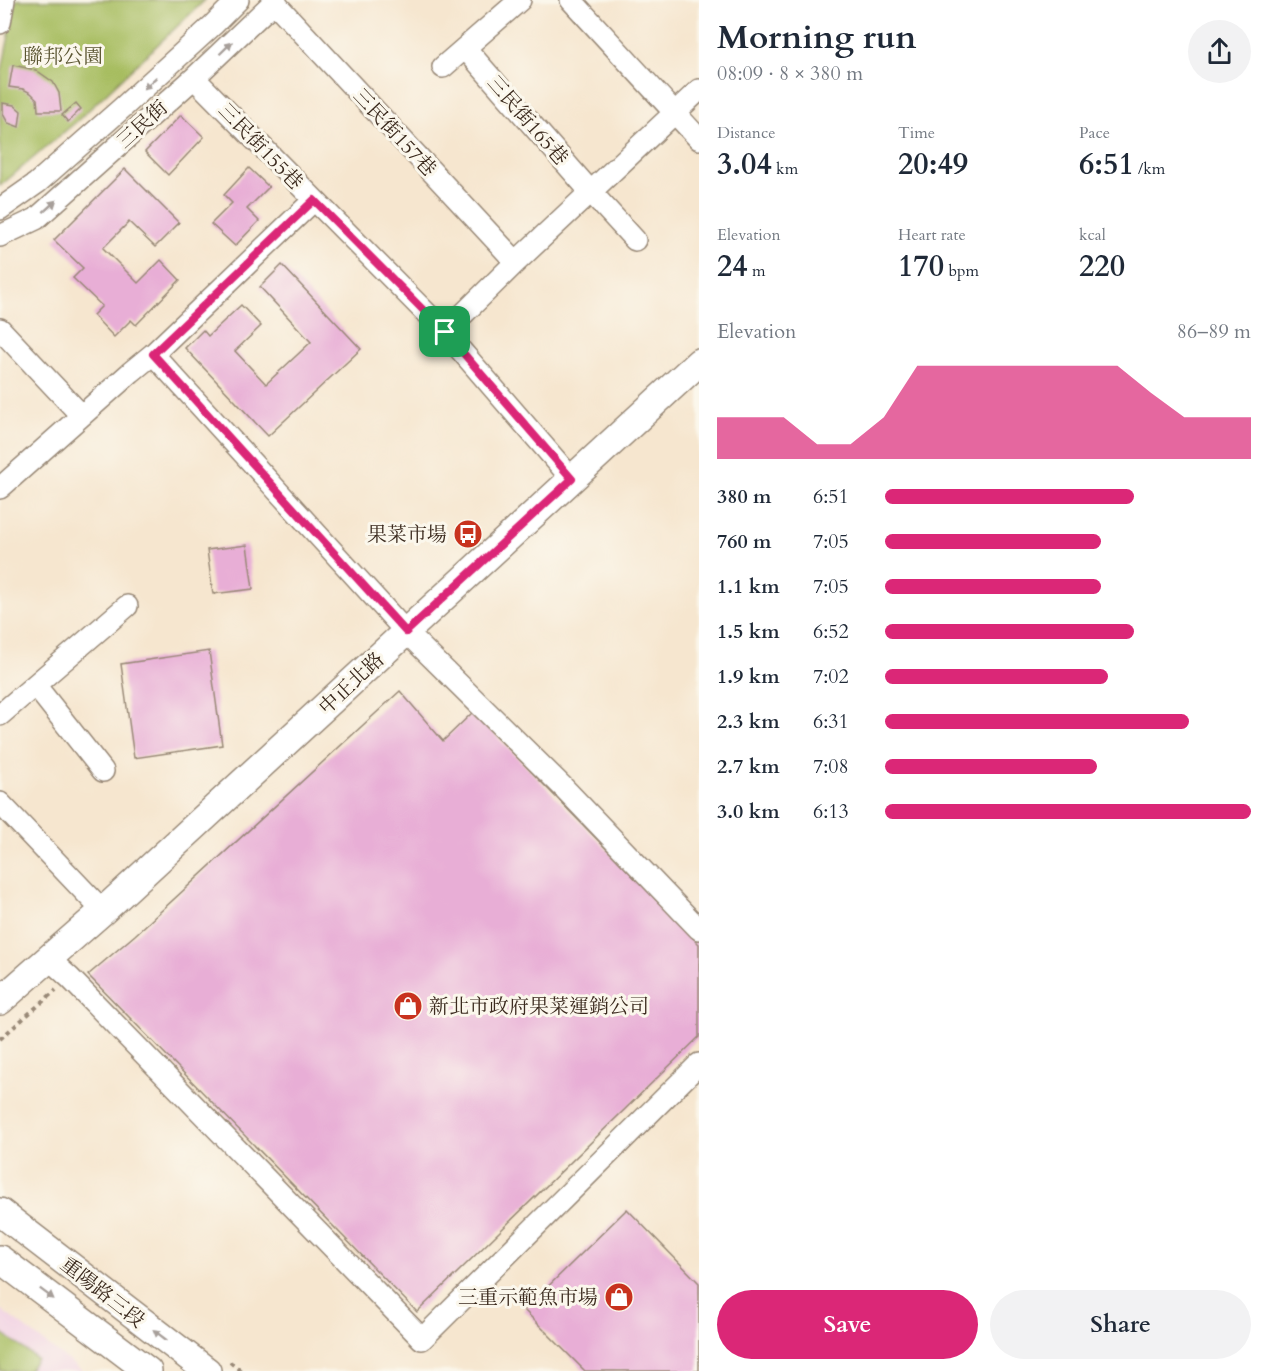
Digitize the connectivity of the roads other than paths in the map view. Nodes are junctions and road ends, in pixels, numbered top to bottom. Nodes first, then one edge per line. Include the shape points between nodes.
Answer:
1 (4, 0) edge
2 (238, 0) edge
3 (520, 0) edge
4 (571, 0) edge
5 (275, 1) edge
6 (0, 22) edge
7 (465, 48) junction
8 (443, 67) dead end
9 (194, 78) junction
10 (699, 90) edge
11 (675, 112) junction
12 (699, 139) edge
13 (590, 191) junction
14 (314, 200) junction
15 (0, 209) edge
16 (0, 236) edge
17 (634, 240) dead end
18 (516, 262) junction
19 (0, 329) edge
20 (445, 332) junction
21 (153, 354) junction
22 (696, 370) edge
23 (81, 415) junction
24 (572, 479) junction
25 (0, 488) edge
26 (127, 606) dead end
27 (406, 632) junction
28 (35, 685) junction
29 (0, 715) edge
30 (103, 771) dead end
31 (0, 803) edge
32 (103, 911) junction
33 (699, 929) edge
34 (48, 959) junction
35 (0, 1001) edge
36 (699, 1064) edge
37 (0, 1212) edge
38 (0, 1259) edge
39 (148, 1371) edge
40 (207, 1371) edge

1 - 6 street
2 -> 15 street, 三民街 via 37,183
3 - 7 street
4 - 11 street
9 -> 5 street, 三民街
5 - 18 street, 三民街157巷
7 - 8 street
7 - 13 street, 三民街165巷
9 - 14 street, 三民街155巷
16 -> 9 street, 三民街 via 36,219
10 - 11 street
11 - 12 street
11 - 13 street
13 - 17 street, 三民街165巷
13 - 18 street
14 - 20 street, 三民街155巷
14 - 21 street
18 - 20 street
19 - 23 street
20 - 24 street, 三民街155巷
21 - 23 street
21 - 27 street
22 - 24 main road, 中正北路
23 - 25 street
24 - 27 main road, 中正北路
26 - 28 street
27 - 32 main road, 中正北路
27 - 33 street via 564,787
28 - 29 street
28 - 30 street
31 - 32 street
32 - 34 main road, 中正北路
34 - 35 main road, 中正北路
34 - 36 street via 422,1339
40 -> 37 main road, 重陽路三段
38 -> 39 main road, 重陽路三段

